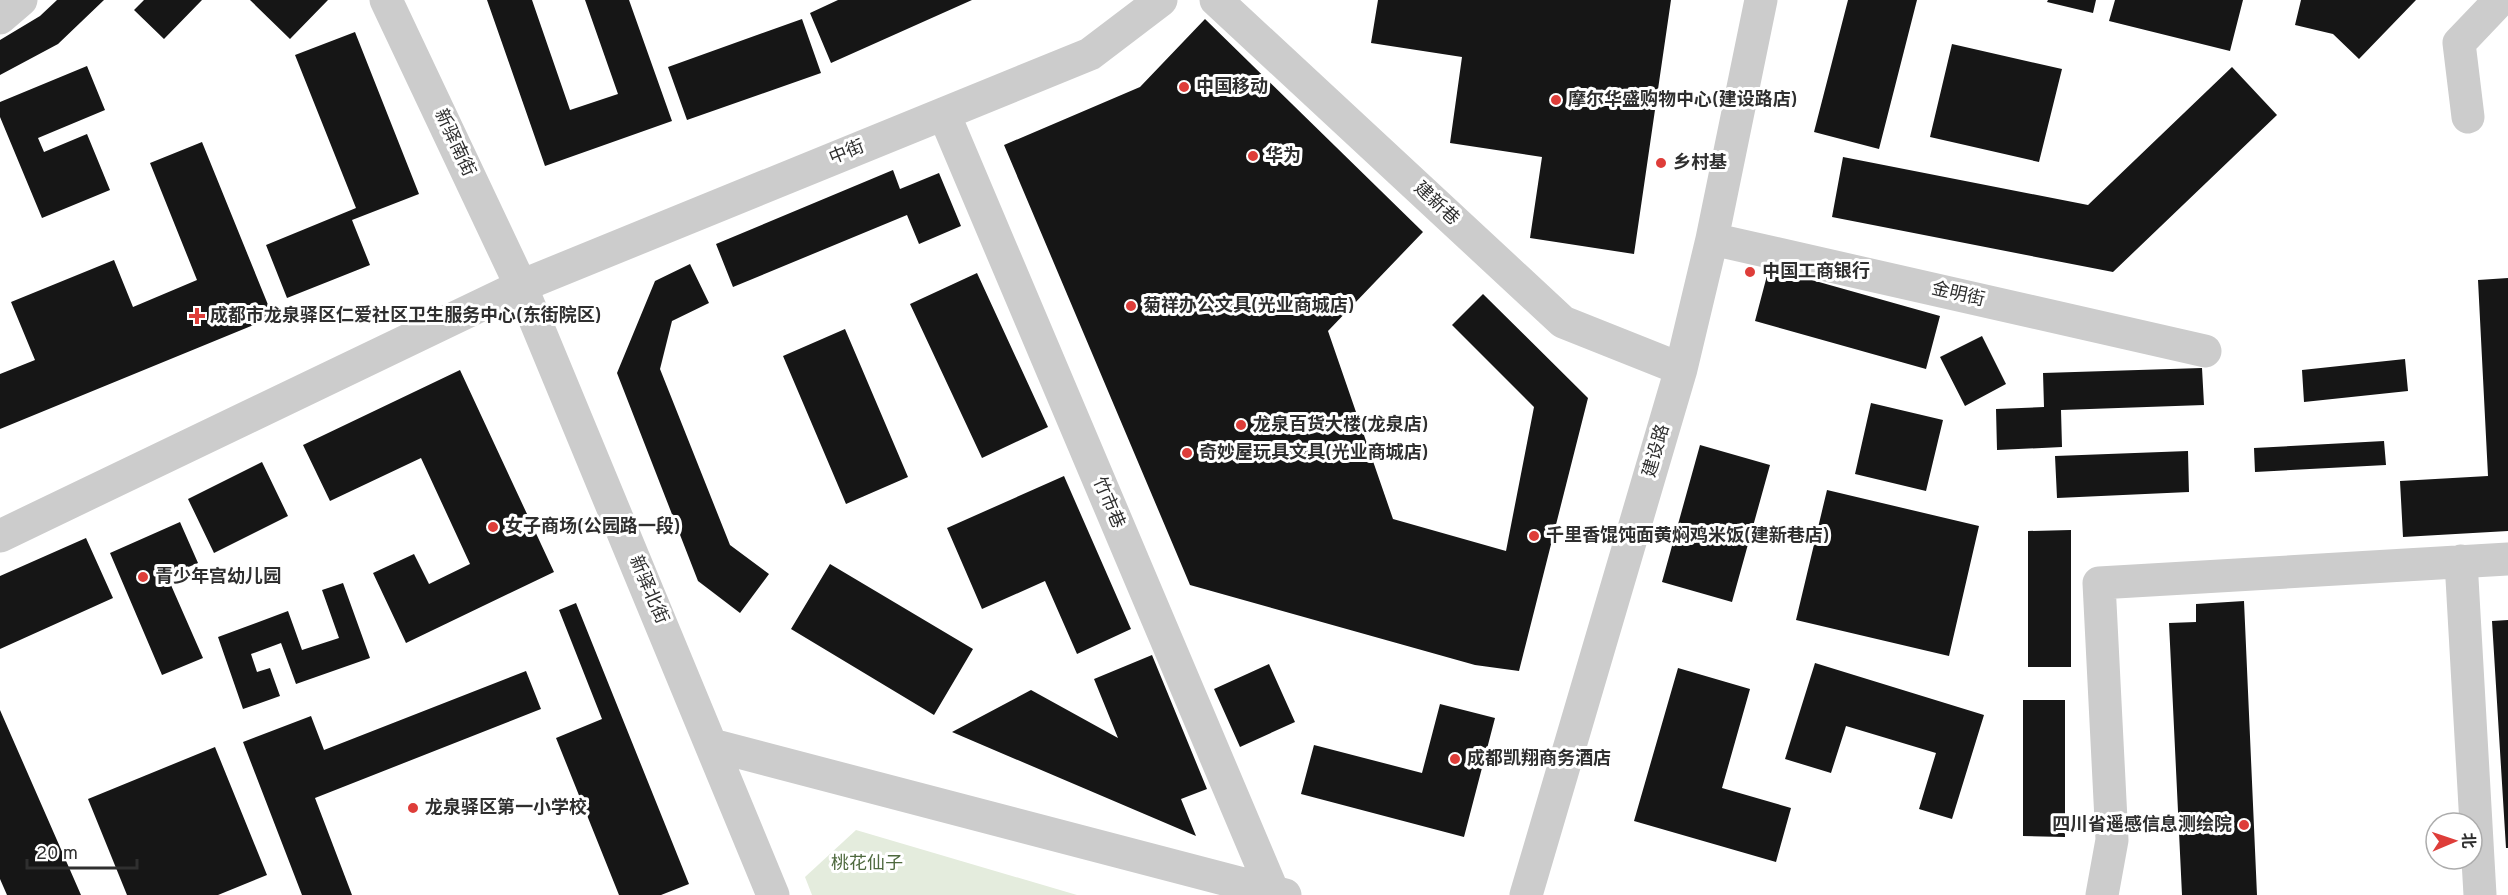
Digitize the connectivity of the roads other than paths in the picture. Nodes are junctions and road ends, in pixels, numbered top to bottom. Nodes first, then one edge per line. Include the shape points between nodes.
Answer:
1 (21, 0) edge
2 (386, 0) edge
3 (1161, 0) edge
4 (1216, 0) edge
5 (1761, 0) edge
6 (2500, 0) edge
7 (0, 18) edge
8 (944, 114) junction
9 (2468, 117) dead end
10 (1712, 239) junction
11 (521, 286) junction
12 (2205, 351) dead end
13 (1681, 369) junction
14 (0, 536) edge
15 (2508, 559) edge
16 (2461, 561) junction
17 (712, 745) junction
18 (1279, 894) edge
19 (773, 895) edge
20 (1526, 895) edge
21 (2102, 895) edge
22 (2480, 895) edge

1 - 7 street
2 - 11 street, 新驿南街
3 - 8 street, 中街 via 1090,54
4 - 13 street, 建新巷 via 1563,322
5 - 10 street, 建设路
6 - 9 street via 2459,43
8 - 11 street, 中街
8 - 18 street, 竹市巷
10 - 12 street, 金明街
10 - 13 street, 建设路
11 - 14 street, 中街
11 - 17 street, 新驿北街
13 - 20 street, 建设路
15 - 16 street
16 - 21 street via 2099,584 2112,840
16 - 22 street
17 - 18 street
17 - 19 street, 新驿北街

